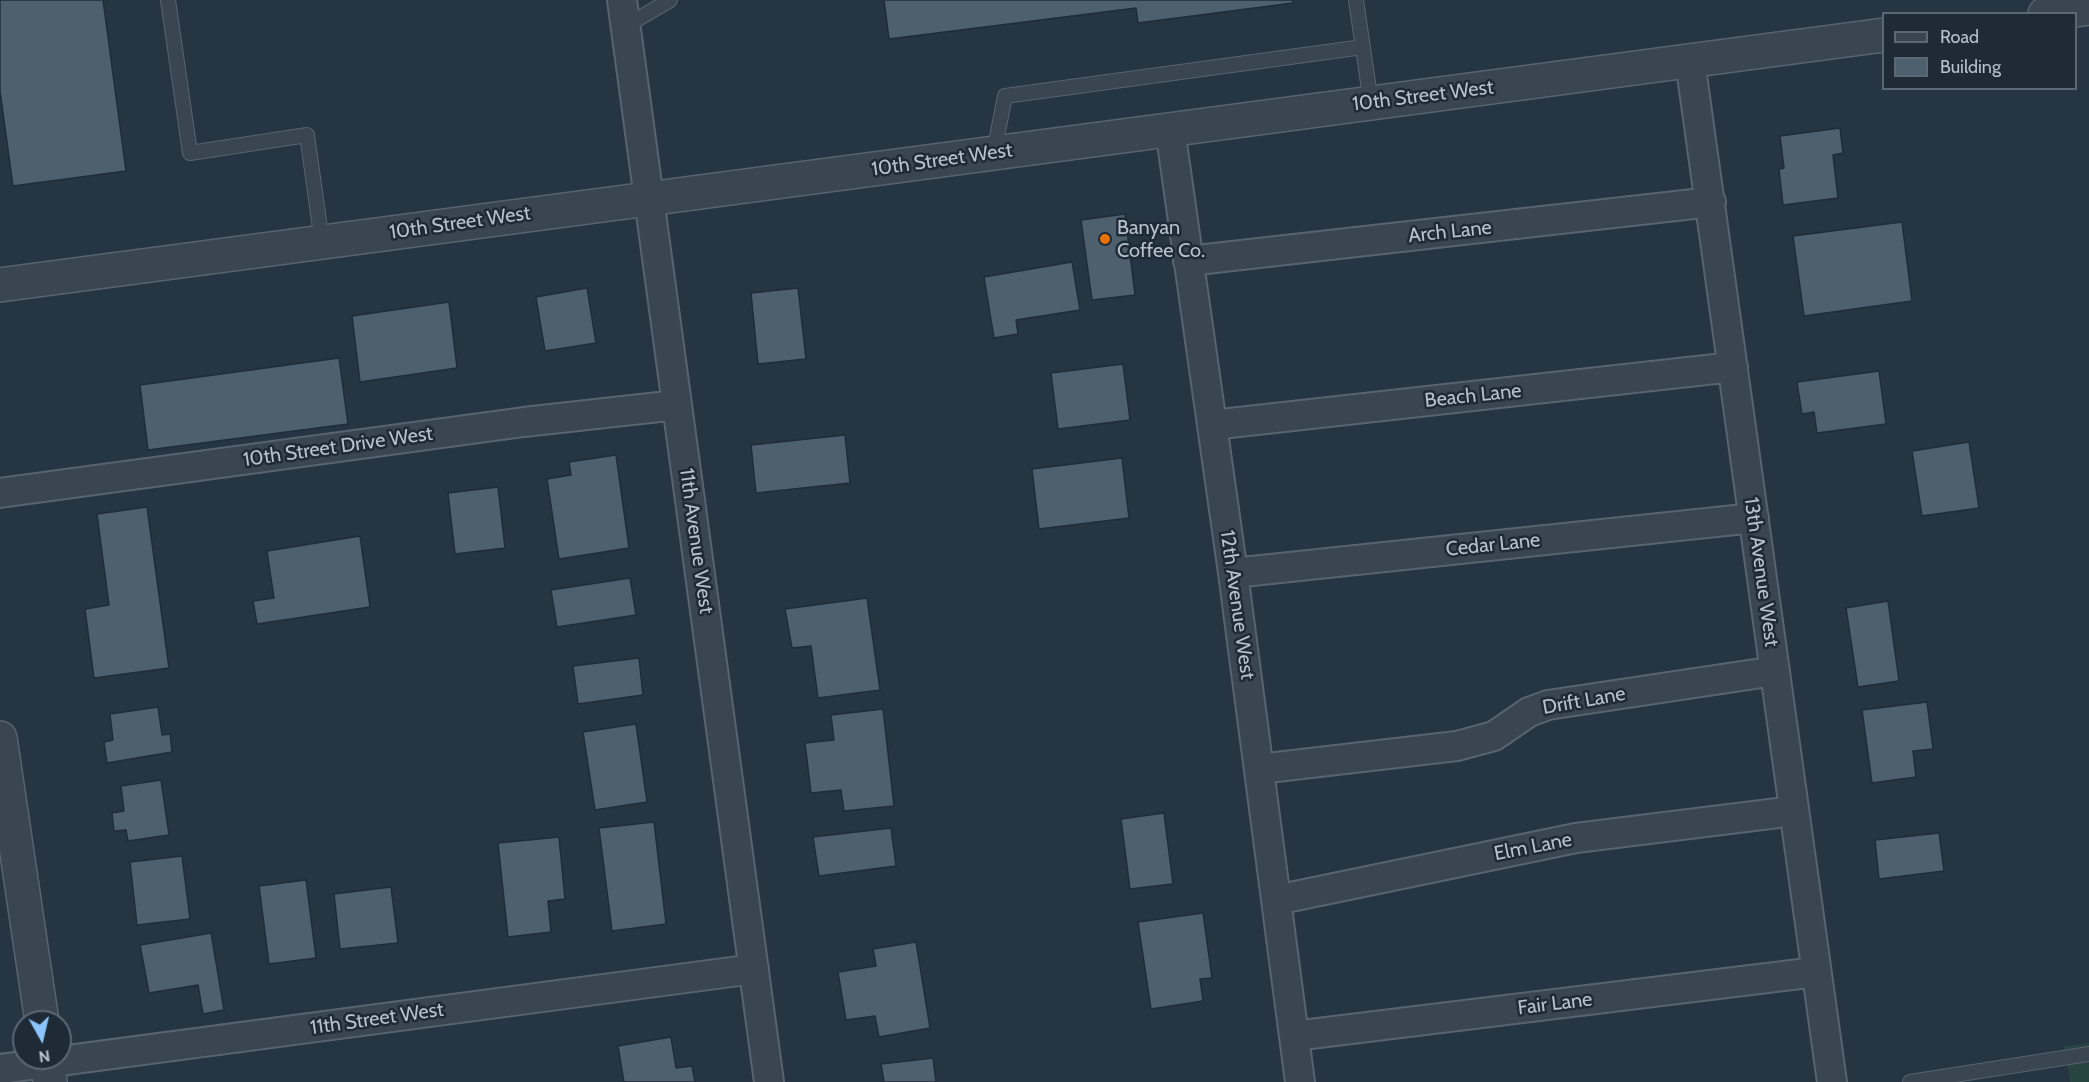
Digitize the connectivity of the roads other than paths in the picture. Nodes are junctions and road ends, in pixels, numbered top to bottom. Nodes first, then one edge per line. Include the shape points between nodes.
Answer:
1 (168, 0) edge
2 (670, 0) edge
3 (1356, 0) edge
4 (2089, 8) edge
5 (2060, 12) edge
6 (624, 13) edge
7 (1882, 35) edge
8 (1363, 47) junction
9 (1690, 61) junction
10 (1371, 103) junction
11 (1170, 129) junction
12 (994, 153) junction
13 (649, 198) junction
14 (1711, 202) junction
15 (322, 242) junction
16 (1188, 261) junction
17 (0, 285) edge
18 (1733, 367) junction
19 (677, 405) junction
20 (1212, 426) junction
21 (0, 493) edge
22 (1754, 518) junction
23 (1233, 573) junction
24 (1775, 671) junction
25 (0, 738) edge
26 (1259, 770) junction
27 (1794, 811) junction
28 (1276, 900) junction
29 (754, 969) junction
30 (1816, 972) junction
31 (40, 1010) edge
32 (1294, 1036) junction
33 (2089, 1054) edge
34 (72, 1065) edge
35 (769, 1082) edge
36 (1300, 1082) edge
37 (1832, 1082) edge
38 (1910, 1082) edge

1 - 15 lane via 190,153 307,135
2 - 6 lane
3 - 8 lane
4 - 5 street
6 - 13 street, 11th Avenue West
7 - 9 street, 10th Street West
8 - 10 lane
8 - 12 lane via 1005,96
9 - 10 street, 10th Street West
9 - 14 street, 13th Avenue West
10 - 11 street, 10th Street West
11 - 12 street, 10th Street West
11 - 16 street, 12th Avenue West
12 - 13 street, 10th Street West
13 - 15 street, 10th Street West
13 - 19 street, 11th Avenue West
14 - 16 street, Arch Lane
14 - 18 street, 13th Avenue West
15 - 17 street, 10th Street West
16 - 20 street, 12th Avenue West
18 - 20 street, Beach Lane
18 - 22 street, 13th Avenue West
19 - 21 street, 10th Street Drive West
19 - 29 street, 11th Avenue West
20 - 23 street, 12th Avenue West
22 - 23 street, Cedar Lane
22 - 24 street, 13th Avenue West
23 - 26 street, 12th Avenue West
24 - 26 street, Drift Lane via 1548,705 1529,712 1494,736 1457,746
24 - 27 street, 13th Avenue West
25 - 31 street
26 - 28 street, 12th Avenue West
27 - 28 street, Elm Lane via 1576,838
27 - 30 street, 13th Avenue West
28 - 32 street, 12th Avenue West
29 - 34 street, 11th Street West
29 - 35 street, 11th Avenue West
30 - 32 street, Fair Lane
30 - 37 street, 13th Avenue West
32 - 36 street, 12th Avenue West
33 - 38 lane

